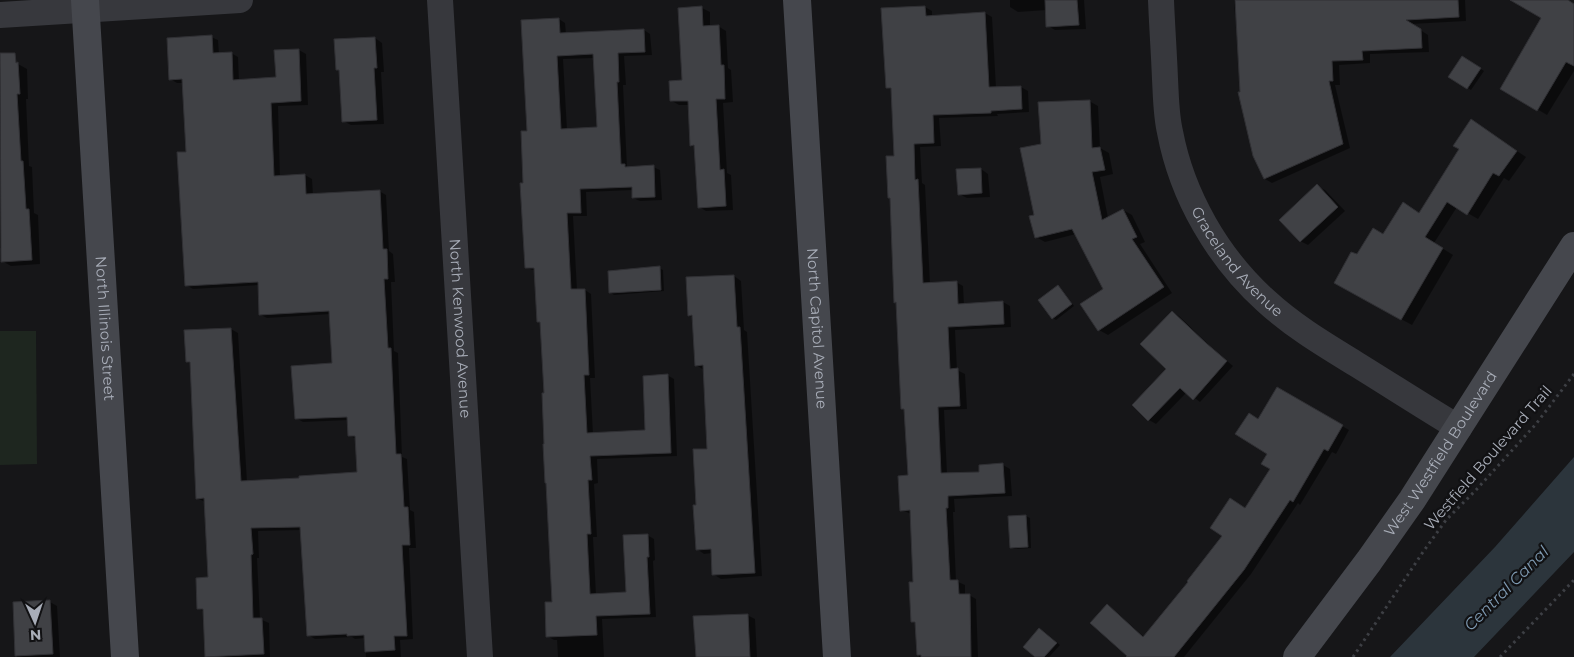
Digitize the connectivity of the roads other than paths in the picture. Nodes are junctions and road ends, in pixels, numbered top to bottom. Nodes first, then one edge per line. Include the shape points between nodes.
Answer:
1 (240, 0) edge
2 (440, 0) edge
3 (797, 0) edge
4 (1161, 0) edge
5 (85, 5) edge
6 (0, 15) edge
7 (1574, 246) edge
8 (1459, 428) junction
9 (125, 657) edge
10 (480, 657) edge
11 (837, 657) edge
12 (1297, 657) edge

1 - 5 street
2 - 10 street, North Kenwood Avenue
3 - 11 street, North Capitol Avenue
4 - 8 street, Graceland Avenue via 1170,132 1187,187 1223,254 1250,286 1307,334
5 - 6 street
5 - 9 street, North Illinois Street
7 - 8 street, West Westfield Boulevard
8 - 12 street, West Westfield Boulevard via 1369,561

